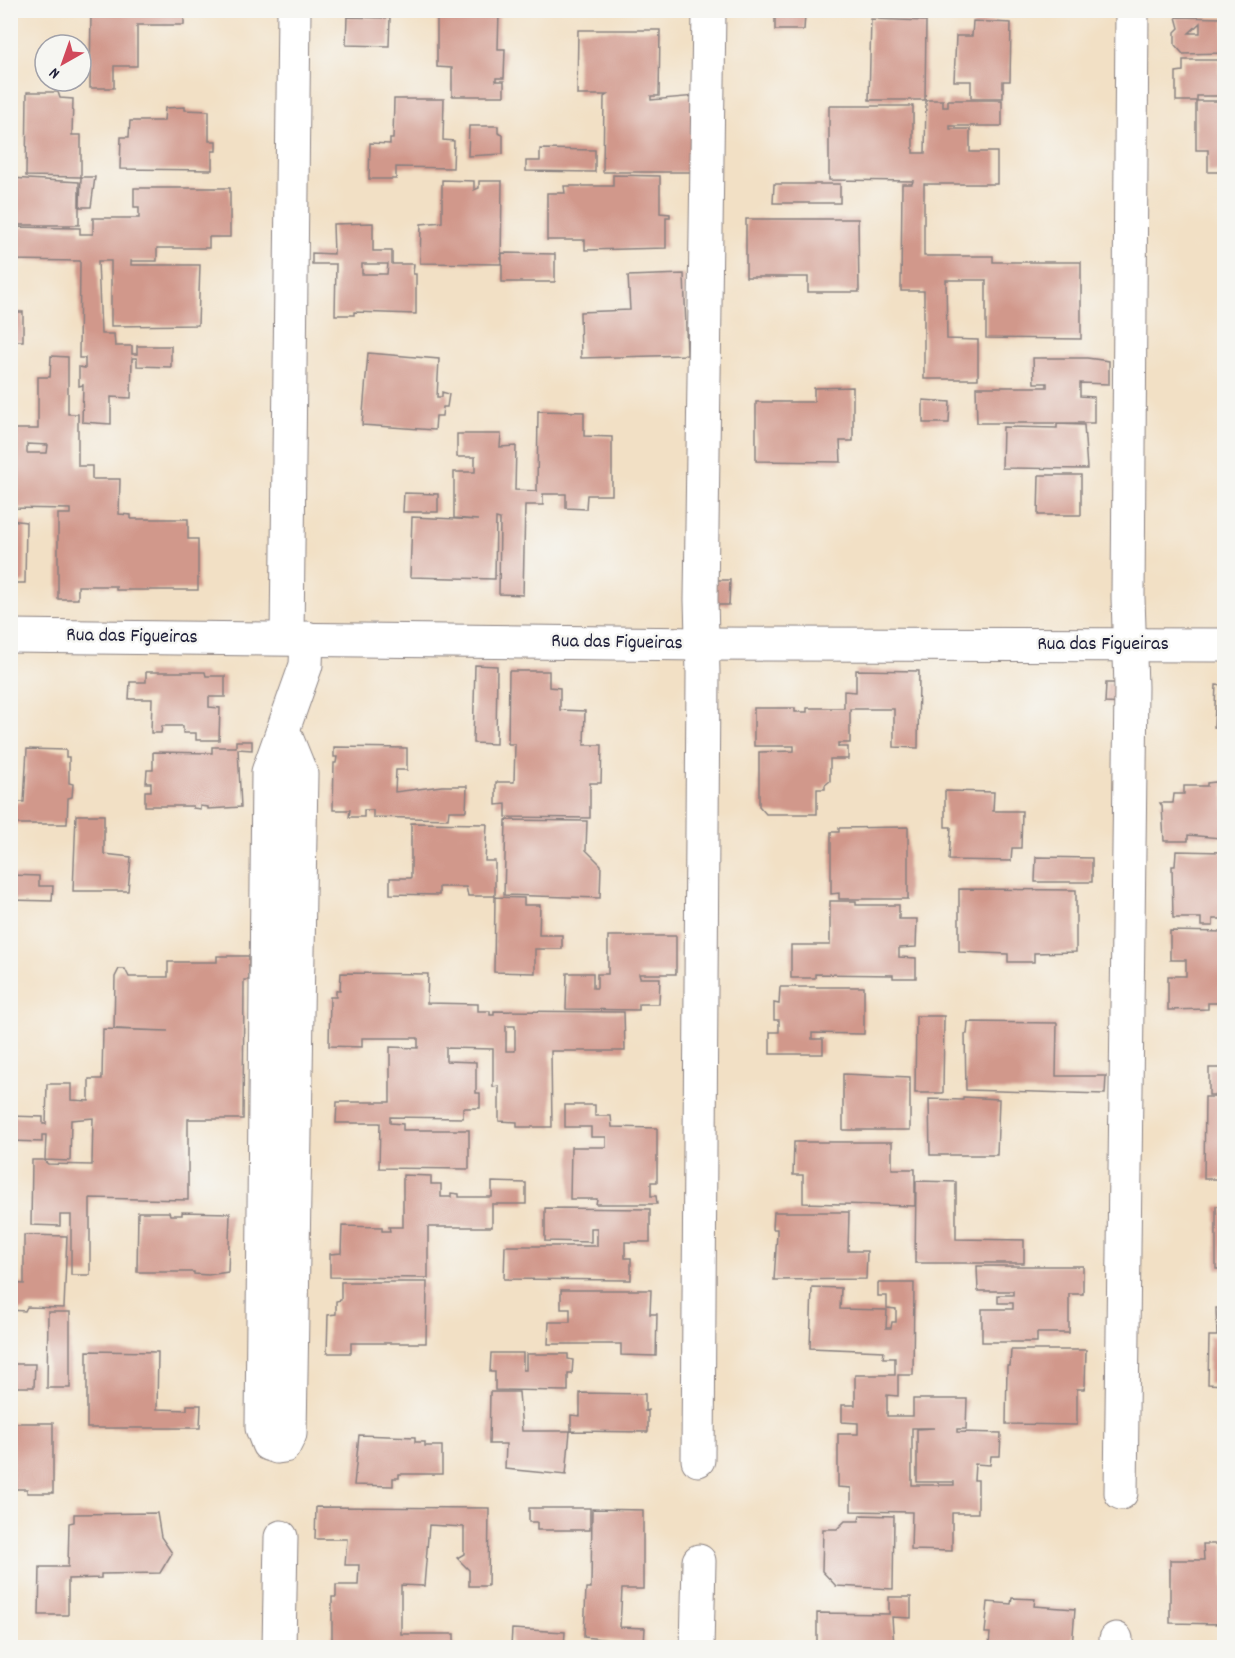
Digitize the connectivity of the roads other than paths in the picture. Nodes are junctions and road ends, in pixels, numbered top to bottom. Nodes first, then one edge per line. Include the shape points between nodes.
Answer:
1 (294, 10) edge
2 (709, 10) edge
3 (1132, 10) edge
4 (10, 636) edge
5 (297, 638) junction
6 (701, 644) junction
7 (1130, 645) junction
8 (1224, 645) edge
9 (284, 732) junction
10 (265, 1022) junction
11 (297, 1024) junction
12 (698, 1460) dead end
13 (1121, 1493) dead end
14 (281, 1537) dead end
15 (699, 1560) dead end
16 (279, 1647) edge
17 (698, 1647) edge

1 - 5 street
2 - 6 street
3 - 7 street
4 - 5 street, Rua das Figueiras
5 - 6 street, Rua das Figueiras
5 - 9 street via 306,665
6 - 7 street, Rua das Figueiras
6 - 12 street
7 - 8 street, Rua das Figueiras
7 - 13 street
9 - 10 street via 268,772
9 - 11 street via 301,774
10 - 11 street
10 - 11 street via 262,1428 268,1443 276,1447 284,1446 290,1434
14 - 16 street
15 - 17 street

